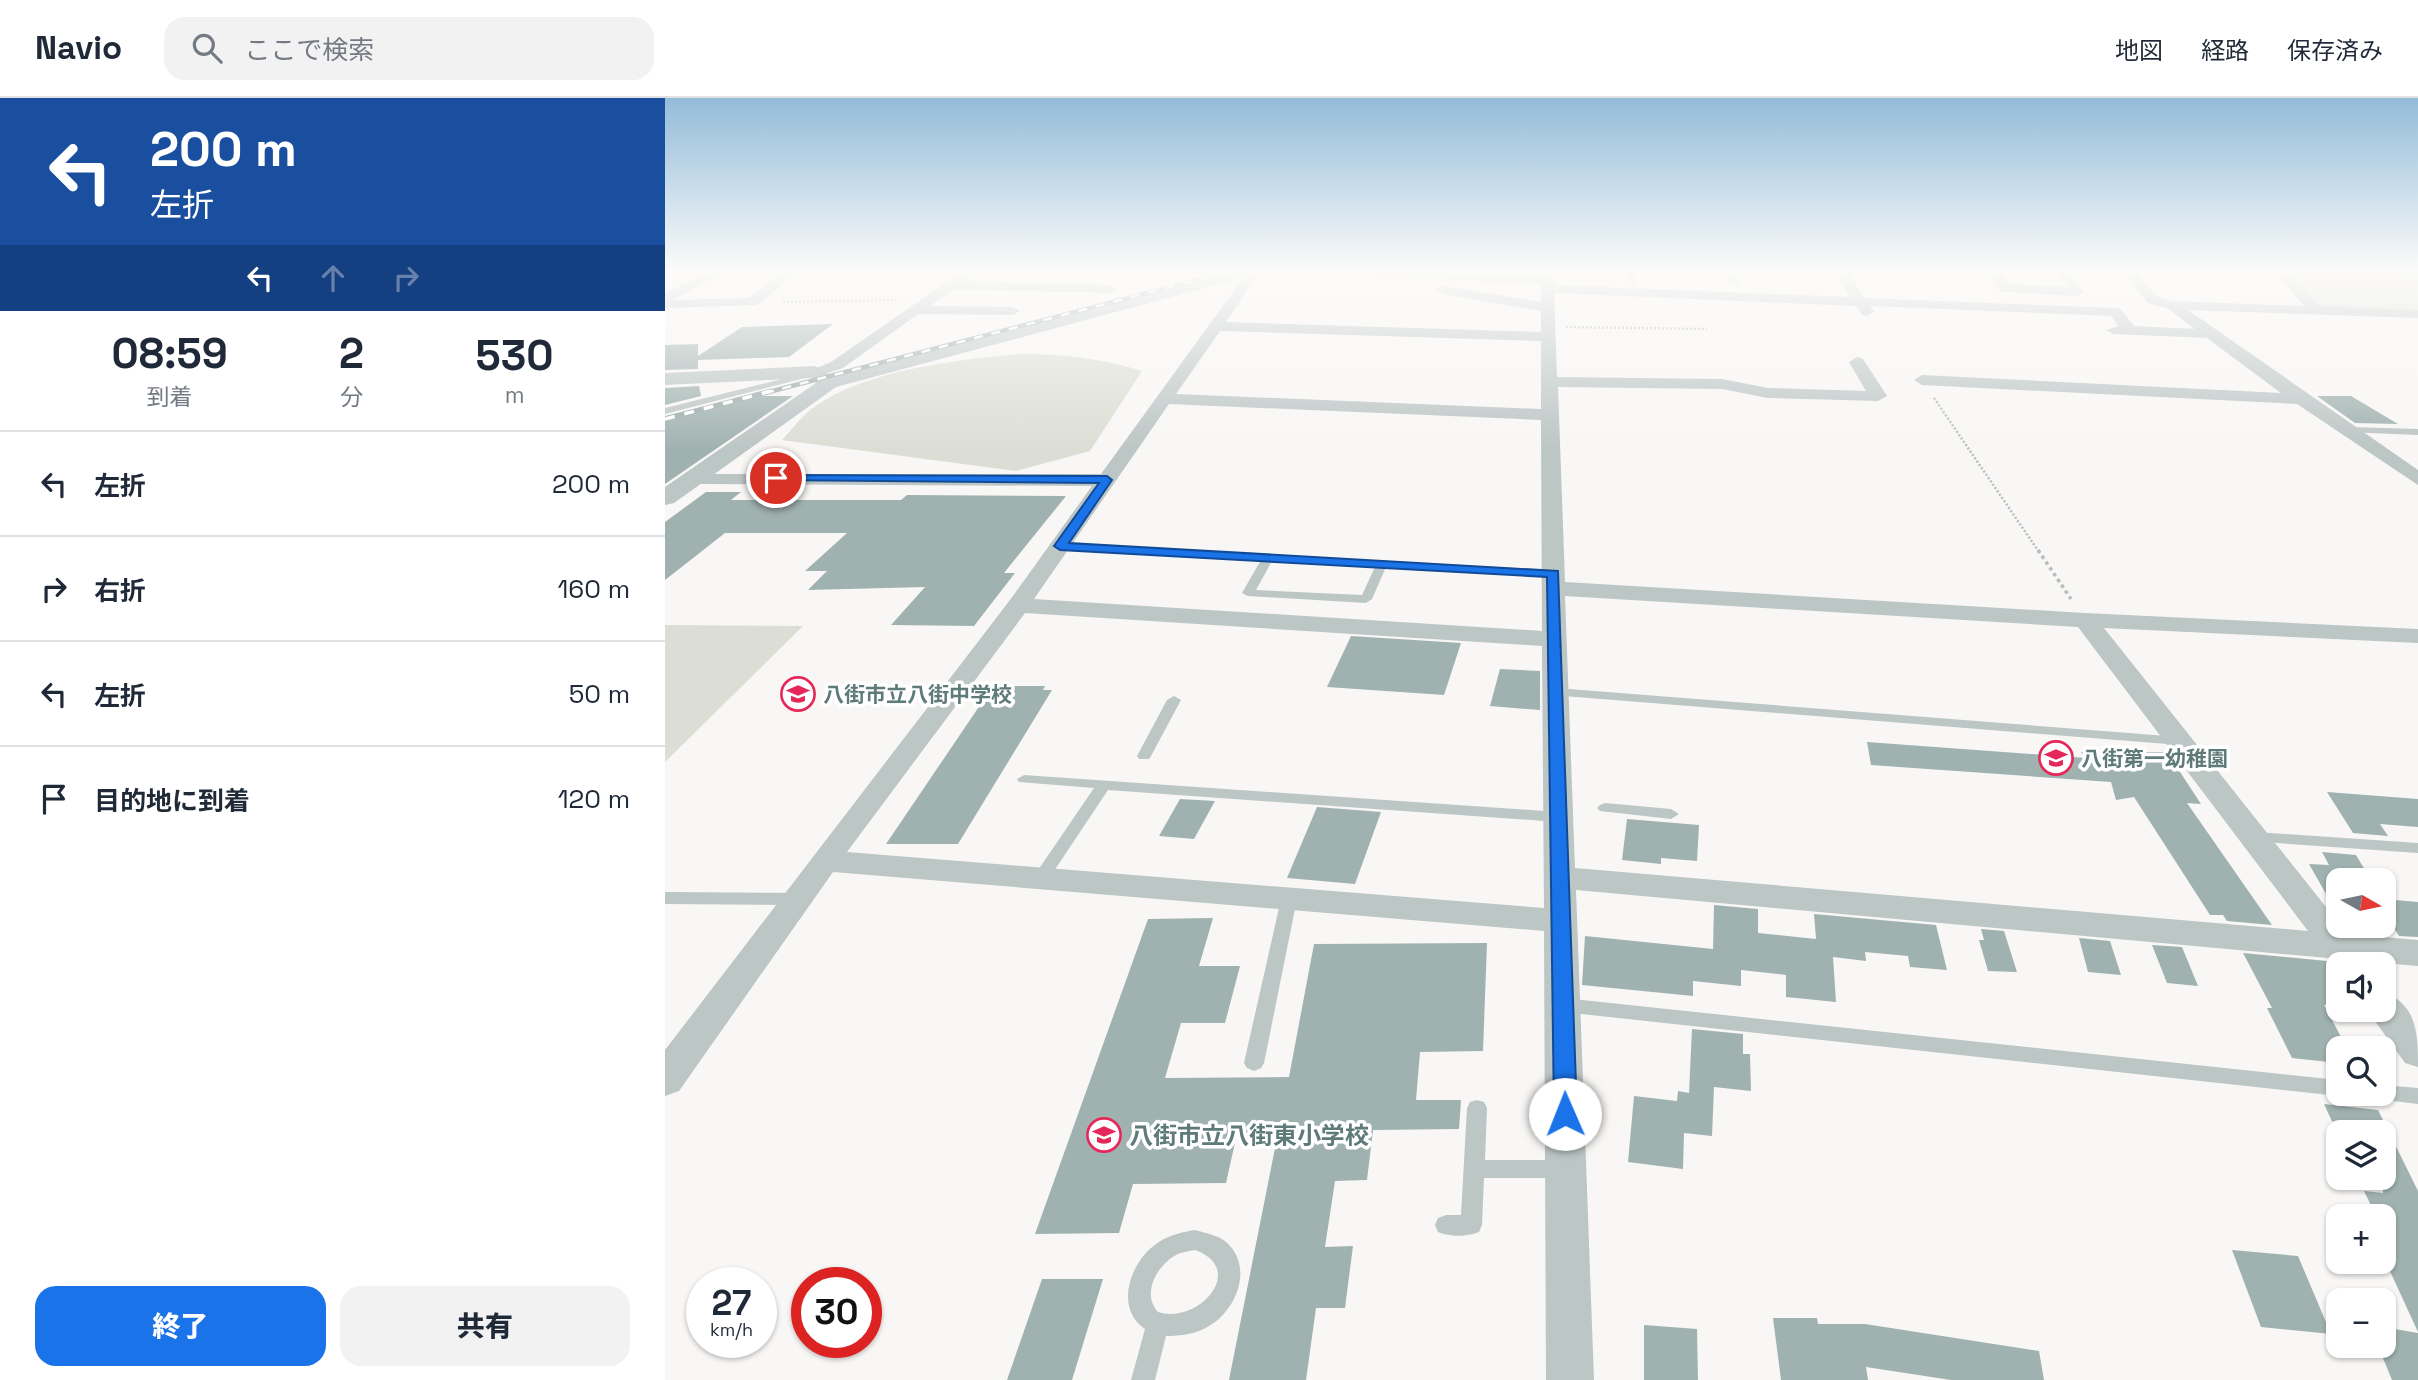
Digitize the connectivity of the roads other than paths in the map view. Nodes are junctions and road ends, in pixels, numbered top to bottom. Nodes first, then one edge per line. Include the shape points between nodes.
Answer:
1 (886, 330) edge
2 (1015, 330) edge
3 (1212, 330) edge
4 (1548, 330) edge
5 (2124, 330) edge
6 (2129, 330) joint
7 (2205, 330) edge
8 (2211, 334) junction
9 (1857, 362) dead end
10 (822, 378) junction
11 (665, 379) edge
12 (1922, 380) road end
13 (1549, 382) junction
14 (1164, 399) junction
15 (2303, 400) junction
16 (665, 411) edge
17 (1550, 415) junction
18 (2350, 430) junction
19 (2418, 432) edge
20 (693, 478) junction
21 (2418, 479) edge
22 (1107, 480) junction
23 (665, 498) edge
24 (1060, 546) junction
25 (1268, 558) junction
26 (1382, 564) junction
27 (1554, 581) junction
28 (1018, 605) junction
29 (2085, 620) junction
30 (2418, 636) edge
31 (1555, 639) junction
32 (1556, 692) junction
33 (1174, 700) dead end
34 (2180, 741) junction
35 (1144, 756) dead end
36 (1024, 779) dead end
37 (1104, 784) junction
38 (1605, 808) dead end
39 (1671, 814) dead end
40 (1559, 817) junction
41 (2254, 837) junction
42 (2418, 848) edge
43 (824, 861) junction
44 (1561, 878) junction
45 (1040, 879) junction
46 (665, 898) edge
47 (796, 899) junction
48 (1289, 899) junction
49 (1562, 921) junction
50 (2343, 952) edge
51 (2418, 953) edge
52 (2326, 954) edge
53 (2396, 954) edge
54 (1563, 1005) junction
55 (2395, 1022) edge
56 (2418, 1052) edge
57 (1254, 1063) dead end
58 (665, 1080) edge
59 (2326, 1087) edge
60 (2396, 1094) edge
61 (2418, 1096) edge
62 (1477, 1108) dead end
63 (1474, 1169) junction
64 (1567, 1169) junction
65 (1446, 1225) dead end
66 (1158, 1324) dead end
67 (1143, 1380) edge
68 (1570, 1380) edge

1 - 10 street
2 - 10 street
3 - 14 street
4 - 13 street
5 - 6 street
6 - 8 street
7 - 8 street
8 - 15 street
9 - 13 street via 1878,396 1768,393 1722,384
10 - 11 street
10 - 16 lane
10 - 20 street
12 - 15 street
13 - 17 street
14 - 17 street
14 - 22 street
15 - 18 street
17 - 27 street
18 - 19 lane
18 - 21 street
20 - 22 street
20 - 23 street
22 - 24 street
24 - 25 lane
24 - 28 street
25 - 26 lane
25 - 26 lane via 1248,593 1366,599
26 - 27 lane
27 - 29 street
27 - 31 street
28 - 31 street
28 - 43 street
29 - 30 street
29 - 34 street
31 - 32 street
32 - 34 lane
32 - 40 street
33 - 35 lane
34 - 41 street
36 - 37 lane
37 - 40 lane
37 - 45 lane
38 - 39 lane
40 - 44 street
41 - 42 lane
41 - 50 street
43 - 45 street
43 - 47 street
44 - 49 street
44 - 52 street
45 - 48 street
46 - 47 lane
47 - 58 street
48 - 49 street
48 - 57 lane
49 - 54 street
51 - 53 street
54 - 59 lane
54 - 64 street
55 - 56 street
60 - 61 lane
62 - 63 lane
63 - 64 lane
63 - 65 lane via 1471,1225
64 - 68 street
66 - 67 lane

